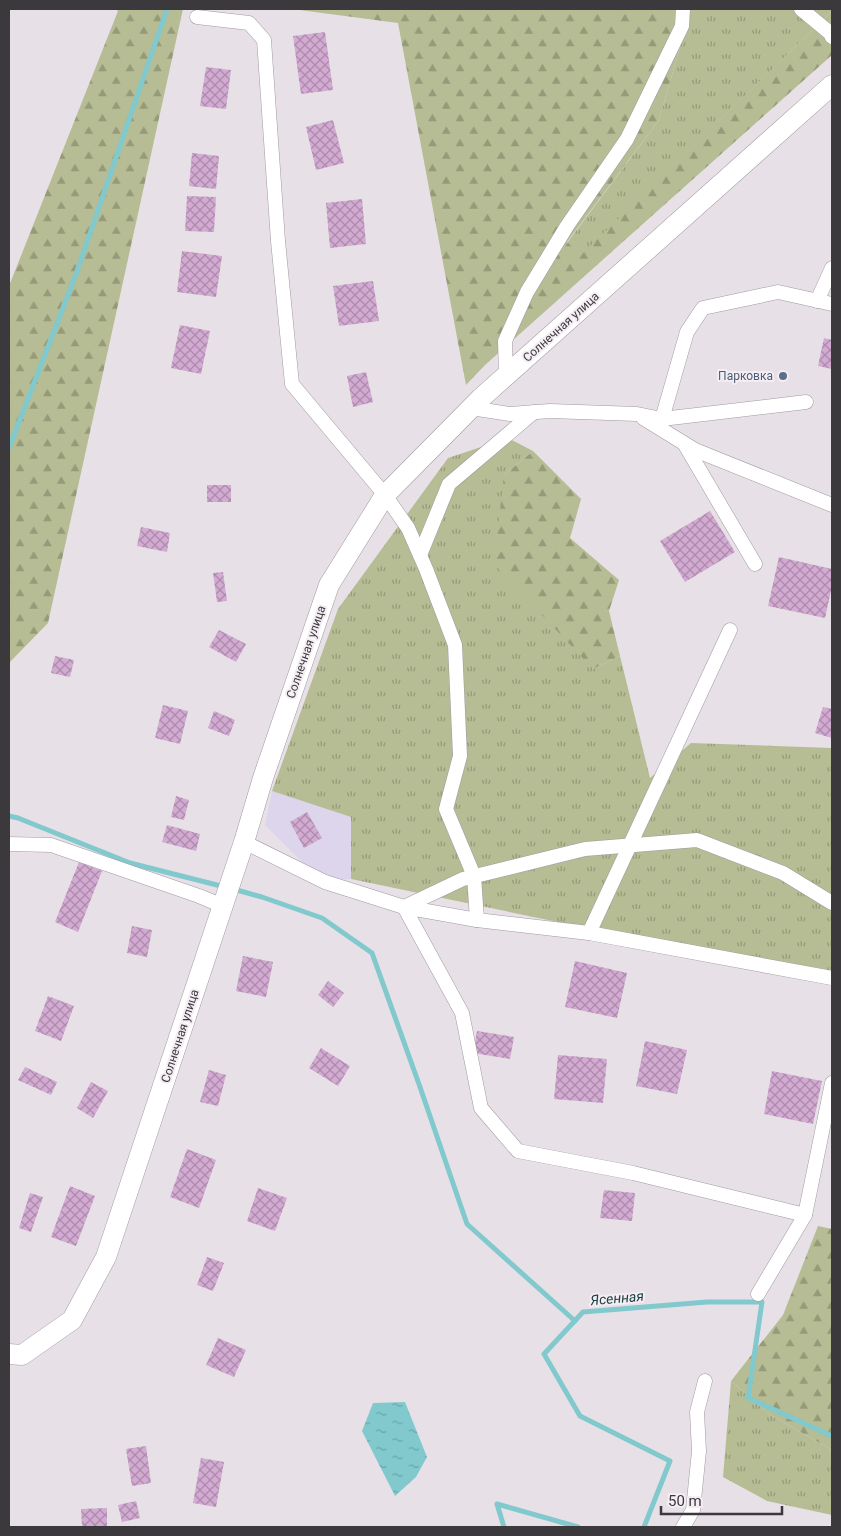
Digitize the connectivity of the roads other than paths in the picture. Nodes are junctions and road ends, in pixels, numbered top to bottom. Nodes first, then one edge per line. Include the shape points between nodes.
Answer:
1 (683, 9) edge
2 (801, 9) edge
3 (196, 17) dead end
4 (832, 37) edge
5 (832, 85) edge
6 (832, 268) edge
7 (817, 300) junction
8 (832, 304) edge
9 (506, 376) junction
10 (806, 402) dead end
11 (471, 408) junction
12 (534, 412) junction
13 (637, 414) junction
14 (662, 419) junction
15 (685, 444) junction
16 (385, 495) junction
17 (832, 505) edge
18 (420, 555) junction
19 (755, 564) dead end
20 (730, 630) dead end
21 (244, 842) junction
22 (9, 844) edge
23 (629, 845) junction
24 (474, 876) junction
25 (832, 903) edge
26 (223, 906) junction
27 (404, 907) junction
28 (477, 920) junction
29 (589, 933) junction
30 (832, 978) edge
31 (832, 1083) edge
32 (805, 1215) junction
33 (758, 1294) dead end
34 (9, 1354) edge
35 (704, 1381) dead end
36 (683, 1527) edge

1 - 9 street via 682,26 627,139 567,226 527,292 505,341
2 - 4 street
3 - 16 street via 250,23 264,40 292,384
5 - 9 street, Солнечная улица
6 - 7 street
7 - 8 street
7 - 14 street via 778,292 703,308 687,332
9 - 11 street, Солнечная улица
10 - 14 street
11 - 12 street via 510,414
11 - 16 street, Солнечная улица
12 - 13 street
12 - 18 street via 449,484
13 - 14 street
13 - 15 street
15 - 17 street
15 - 19 street
16 - 18 street via 408,528
16 - 21 street, Солнечная улица via 330,585
18 - 24 street via 454,645 460,756 446,809
20 - 23 street
21 - 26 street, Солнечная улица
21 - 27 street via 325,882
22 - 26 street via 51,845
23 - 24 street via 585,849
23 - 25 street via 697,840 783,873
23 - 29 street
24 - 27 street
24 - 28 street
26 - 34 street, Солнечная улица via 106,1257 72,1320 22,1355
27 - 28 street
27 - 32 street via 462,1013 480,1108 518,1150 633,1172
28 - 29 street
29 - 30 street
31 - 32 street
32 - 33 street
35 - 36 street via 697,1412 699,1451 693,1510

